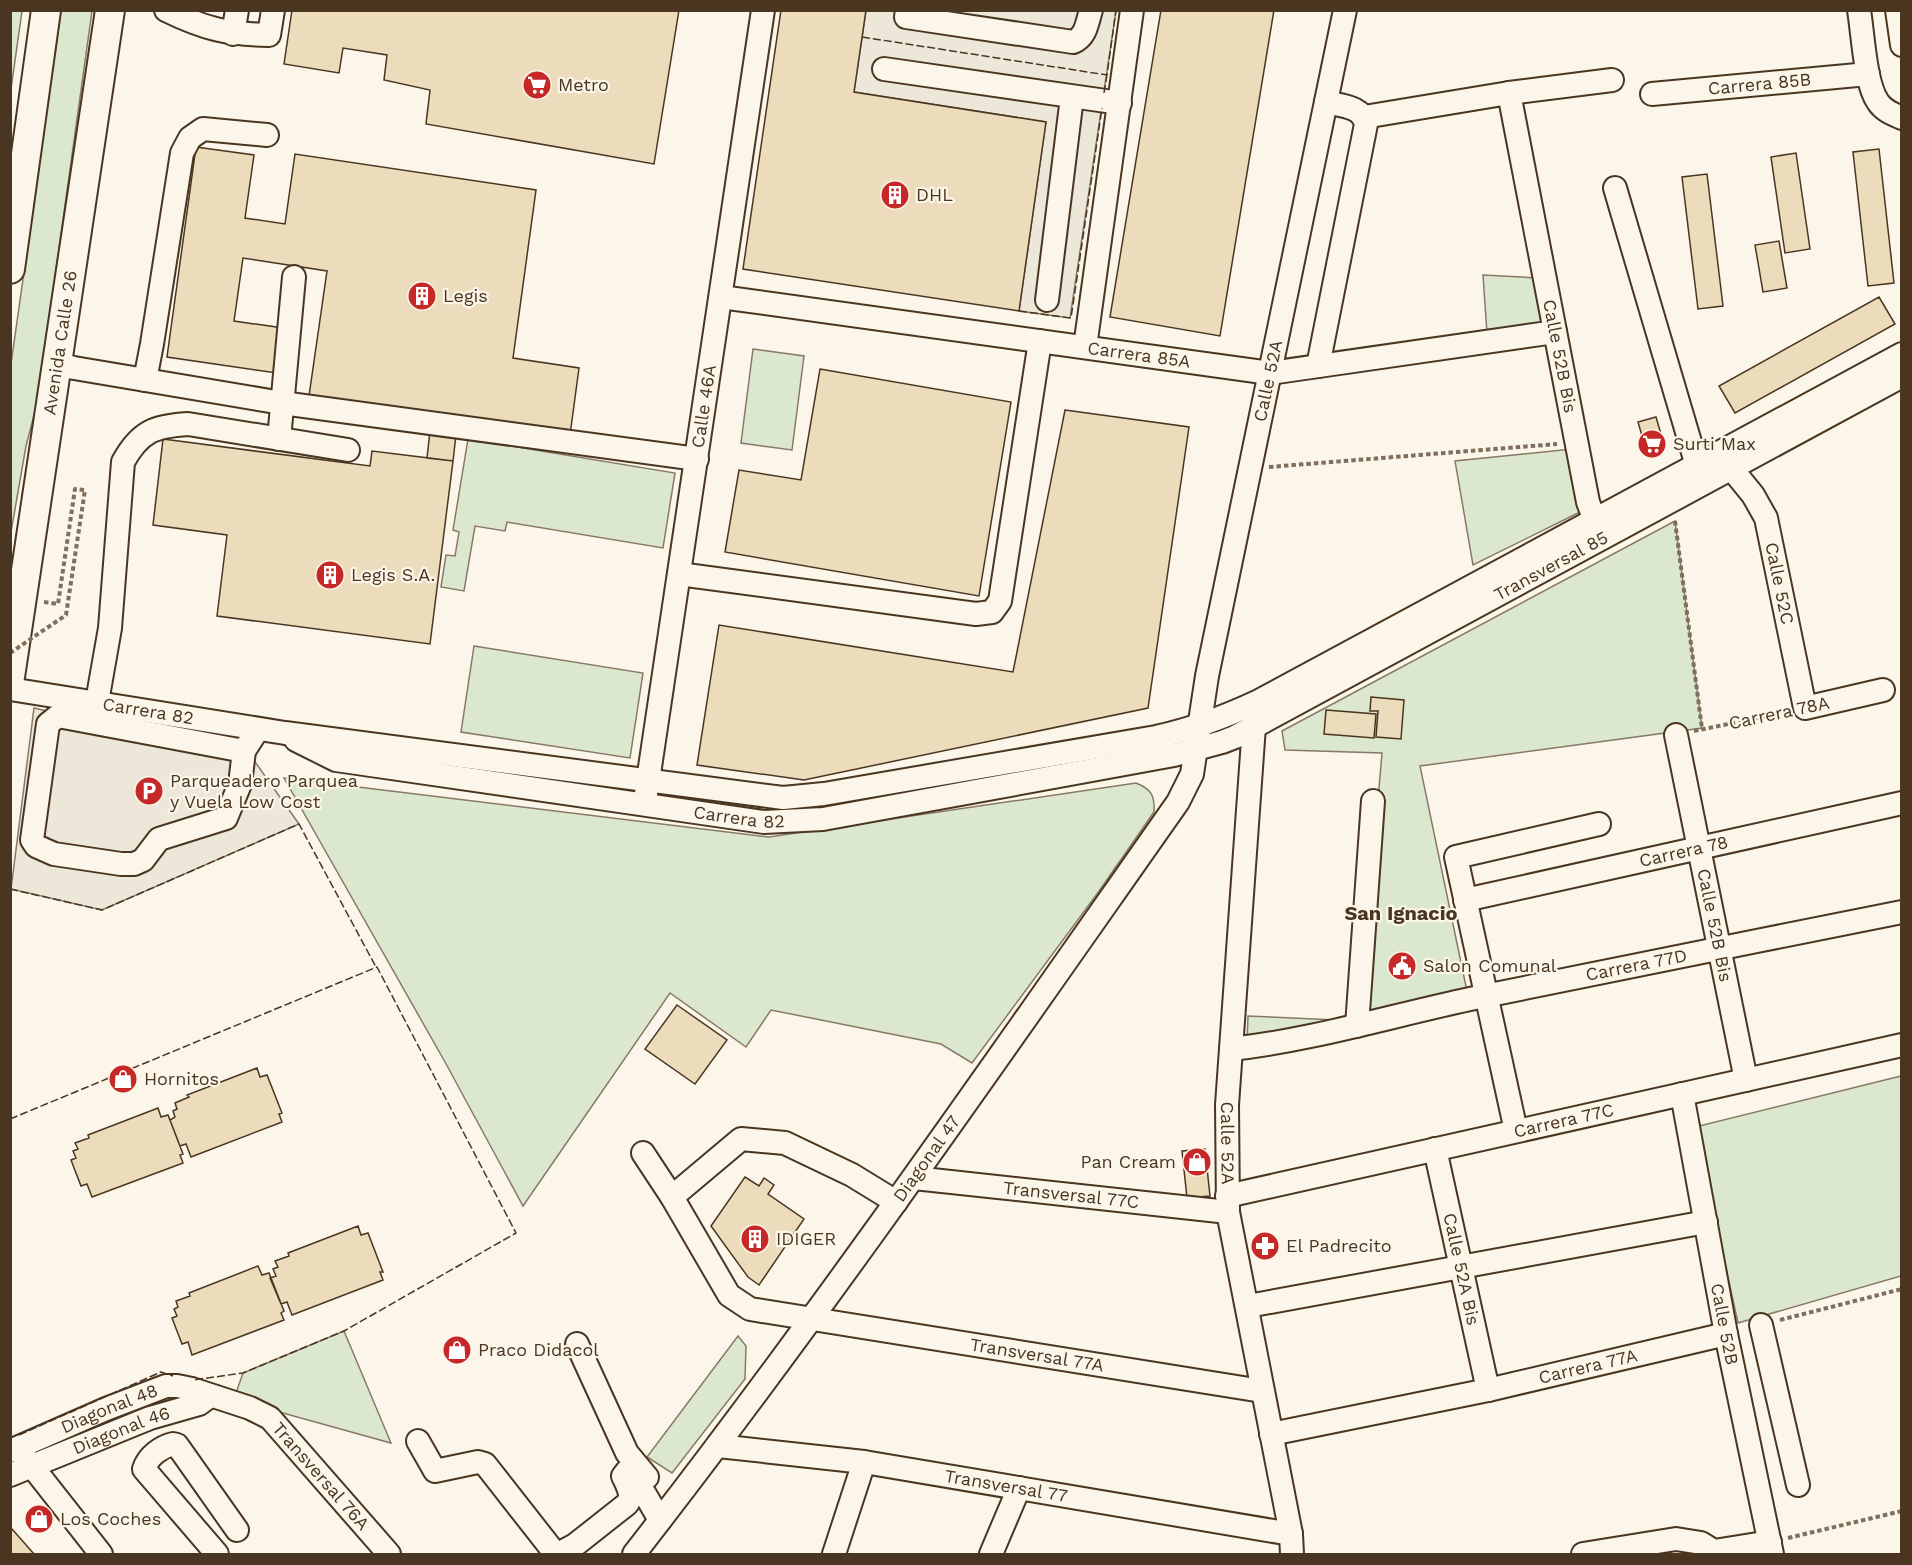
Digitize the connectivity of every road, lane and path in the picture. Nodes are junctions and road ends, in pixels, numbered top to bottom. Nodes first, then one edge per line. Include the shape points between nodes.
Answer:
1 (33, 10) edge
2 (46, 10) edge
3 (110, 10) edge
4 (166, 10) edge
5 (237, 10) edge
6 (273, 10) edge
7 (763, 10) edge
8 (907, 10) edge
9 (1091, 10) edge
10 (1132, 10) edge
11 (1345, 10) edge
12 (1859, 10) edge
13 (1897, 10) edge
14 (946, 17) edge
15 (233, 34) junction
16 (1902, 45) edge
17 (884, 69) dead end
18 (1868, 74) junction
19 (1612, 80) dead end
20 (1509, 93) junction
21 (1652, 94) dead end
22 (1072, 97) junction
23 (1326, 102) junction
24 (1120, 103) junction
25 (1364, 117) junction
26 (1902, 118) edge
27 (267, 135) dead end
28 (10, 168) edge
29 (1615, 188) dead end
30 (10, 269) edge
31 (294, 277) dead end
32 (721, 297) junction
33 (1047, 300) dead end
34 (1555, 332) junction
35 (1040, 341) junction
36 (1085, 347) junction
37 (1902, 354) edge
38 (58, 364) junction
39 (1318, 366) junction
40 (1270, 373) junction
41 (1902, 376) edge
42 (145, 380) junction
43 (282, 403) junction
44 (279, 439) junction
45 (1578, 442) junction
46 (348, 450) dead end
47 (697, 459) junction
48 (1250, 468) junction
49 (1731, 468) junction
50 (1699, 473) junction
51 (1671, 500) junction
52 (1594, 519) junction
53 (679, 574) junction
54 (58, 604) dead end
55 (10, 653) edge
56 (10, 677) edge
57 (10, 689) edge
58 (1882, 690) dead end
59 (97, 702) junction
60 (1805, 708) junction
61 (1254, 726) junction
62 (1199, 727) junction
63 (258, 729) junction
64 (1702, 729) junction
65 (285, 733) junction
66 (1676, 735) joint
67 (1196, 750) junction
68 (244, 751) junction
69 (648, 779) junction
70 (1374, 801) dead end
71 (1902, 803) edge
72 (644, 804) junction
73 (1599, 824) dead end
74 (1699, 848) junction
75 (1465, 900) junction
76 (1902, 912) edge
77 (1719, 949) junction
78 (1486, 996) junction
79 (1357, 1026) junction
80 (1902, 1045) edge
81 (1231, 1049) junction
82 (1746, 1080) junction
83 (1683, 1094) junction
84 (1516, 1131) junction
85 (1435, 1149) junction
86 (644, 1154) dead end
87 (914, 1178) junction
88 (672, 1197) junction
89 (896, 1202) junction
90 (1227, 1204) junction
91 (1706, 1222) junction
92 (1461, 1267) junction
93 (1902, 1289) edge
94 (1248, 1306) junction
95 (810, 1320) junction
96 (1761, 1325) joint
97 (1726, 1334) junction
98 (577, 1344) dead end
99 (1488, 1390) junction
100 (1262, 1391) junction
101 (210, 1396) junction
102 (106, 1409) junction
103 (150, 1418) junction
104 (1785, 1427) junction
105 (117, 1431) junction
106 (1271, 1434) junction
107 (1747, 1436) junction
108 (418, 1441) dead end
109 (13, 1445) edge
110 (165, 1446) junction
111 (718, 1446) junction
112 (864, 1462) junction
113 (21, 1471) edge
114 (1798, 1485) dead end
115 (1019, 1488) junction
116 (1902, 1511) edge
117 (666, 1512) junction
118 (237, 1530) dead end
119 (1292, 1544) edge
120 (1771, 1548) edge
121 (1713, 1553) edge
122 (101, 1554) edge
123 (217, 1554) edge
124 (389, 1554) edge
125 (634, 1554) edge
126 (834, 1554) edge
127 (991, 1554) edge
128 (1582, 1554) edge

1 - 28 street
2 - 30 main road
3 - 38 main road, Avenida Calle 26
4 - 15 street via 185,20
5 - 15 street
6 - 15 street via 269,35
7 - 32 street, Calle 46A
8 - 14 street via 906,17
9 - 14 street via 1084,32 1073,42
10 - 24 street
11 - 23 street, Calle 52A
12 - 18 street
13 - 16 street
17 - 22 street
18 - 21 street, Carrera 85B
18 - 26 street via 1877,101
19 - 20 street
20 - 25 street
20 - 34 street, Calle 52B Bis
22 - 24 street
22 - 33 street
23 - 25 street via 1358,110
23 - 40 street, Calle 52A
24 - 36 street
25 - 39 street via 1366,124
27 - 42 street via 203,129 186,144
29 - 50 street
31 - 43 street
32 - 35 street, Carrera 85A
32 - 47 street, Calle 46A
34 - 39 street, Carrera 85A
34 - 45 street, Calle 52B Bis
35 - 36 street, Carrera 85A
35 - 53 street via 1000,601 992,612 976,614
36 - 40 street, Carrera 85A
37 - 50 street, Transversal 85
38 - 42 street
38 - 56 main road, Avenida Calle 26
39 - 40 street, Carrera 85A
40 - 48 street, Calle 52A
41 - 49 street, Transversal 85
42 - 43 street
43 - 44 street
43 - 47 street
44 - 46 street
44 - 59 street via 188,424 163,425 145,434 130,449 123,462 110,628
45 - 48 path
45 - 52 street, Calle 52B Bis
47 - 53 street, Calle 46A
48 - 62 street, Calle 52A
49 - 50 street, Transversal 85
49 - 60 street, Calle 52C via 1766,518
50 - 51 street, Transversal 85
50 - 52 street, Transversal 85
51 - 61 street, Transversal 85
51 - 64 path via 1677,518
52 - 62 street, Transversal 85 via 1290,684
53 - 69 street, Calle 46A
54 - 55 path, bridge via 75,489 85,490 66,615
57 - 59 street, Carrera 82
58 - 60 street, Carrera 78A
59 - 63 street, Carrera 82
60 - 64 path, Carrera 78A
61 - 67 street, Transversal 85
61 - 81 street, Calle 52A
62 - 67 street, Calle 52A
62 - 69 street, Carrera 82 via 783,798
63 - 65 street, Carrera 82
63 - 68 street
64 - 66 path, Carrera 78A
65 - 69 street, Carrera 82
65 - 72 street, Carrera 82 via 336,760
66 - 74 street, Calle 52B Bis
67 - 72 street, Carrera 82 via 823,819 764,822
67 - 87 street, Diagonal 47 via 1192,774 1178,802
68 - 68 street via 240,784 226,818 159,839 134,864 54,854 32,840 48,724 58,716
69 - 72 street, Calle 46A
70 - 79 street
71 - 74 street, Carrera 78
73 - 75 street via 1456,857
74 - 75 street, Carrera 78
74 - 77 street, Calle 52B Bis
75 - 78 street
76 - 77 street, Carrera 77D
77 - 78 street, Carrera 77D
77 - 82 street, Calle 52B Bis
78 - 79 street, Carrera 77D
78 - 84 street
79 - 81 street, Carrera 77D
80 - 82 street, Carrera 77C
81 - 90 street, Calle 52A
82 - 83 street, Carrera 77C
83 - 84 street, Carrera 77C
83 - 91 street, Calle 52B
84 - 85 street, Carrera 77C
85 - 90 street, Carrera 77C
85 - 92 street, Calle 52A Bis
86 - 88 street, Transversal 77A
87 - 89 street, Diagonal 47
87 - 90 street, Transversal 77C
88 - 89 street via 741,1140 785,1143 852,1175
88 - 95 street, Transversal 77A via 729,1295 750,1309
89 - 95 street, Diagonal 47
90 - 94 street, Calle 52A
91 - 92 street
91 - 97 street, Calle 52B
92 - 94 street
92 - 99 street, Calle 52A Bis
93 - 96 path
94 - 100 street, Calle 52A
95 - 100 street, Transversal 77A
95 - 111 street, Diagonal 47
96 - 104 street
97 - 99 street, Carrera 77A
97 - 107 street, Calle 52B
98 - 117 street via 627,1453
99 - 106 street, Carrera 77A
100 - 106 street, Calle 52A
101 - 102 street, Diagonal 48 via 185,1387 166,1386
101 - 103 street, Diagonal 46 via 199,1404
101 - 124 street, Transversal 76A via 270,1418
102 - 105 street
102 - 109 street, Diagonal 48
103 - 105 street, Diagonal 46
103 - 110 street
104 - 107 street
104 - 114 street
105 - 113 street, Diagonal 46
106 - 119 street, Calle 52A
107 - 120 street, Calle 52B
108 - 117 street via 435,1471 485,1464 554,1552 575,1545 627,1504 630,1495 623,1476 627,1471
109 - 113 street
110 - 118 street via 177,1445
110 - 123 street via 147,1461 144,1469
111 - 112 street, Transversal 77
111 - 117 street, Diagonal 47
112 - 115 street, Transversal 77
112 - 126 street
113 - 122 street
115 - 119 street, Transversal 77
115 - 127 street
116 - 120 path
117 - 125 street, Diagonal 47
120 - 121 street
121 - 128 street via 1701,1543 1676,1539

